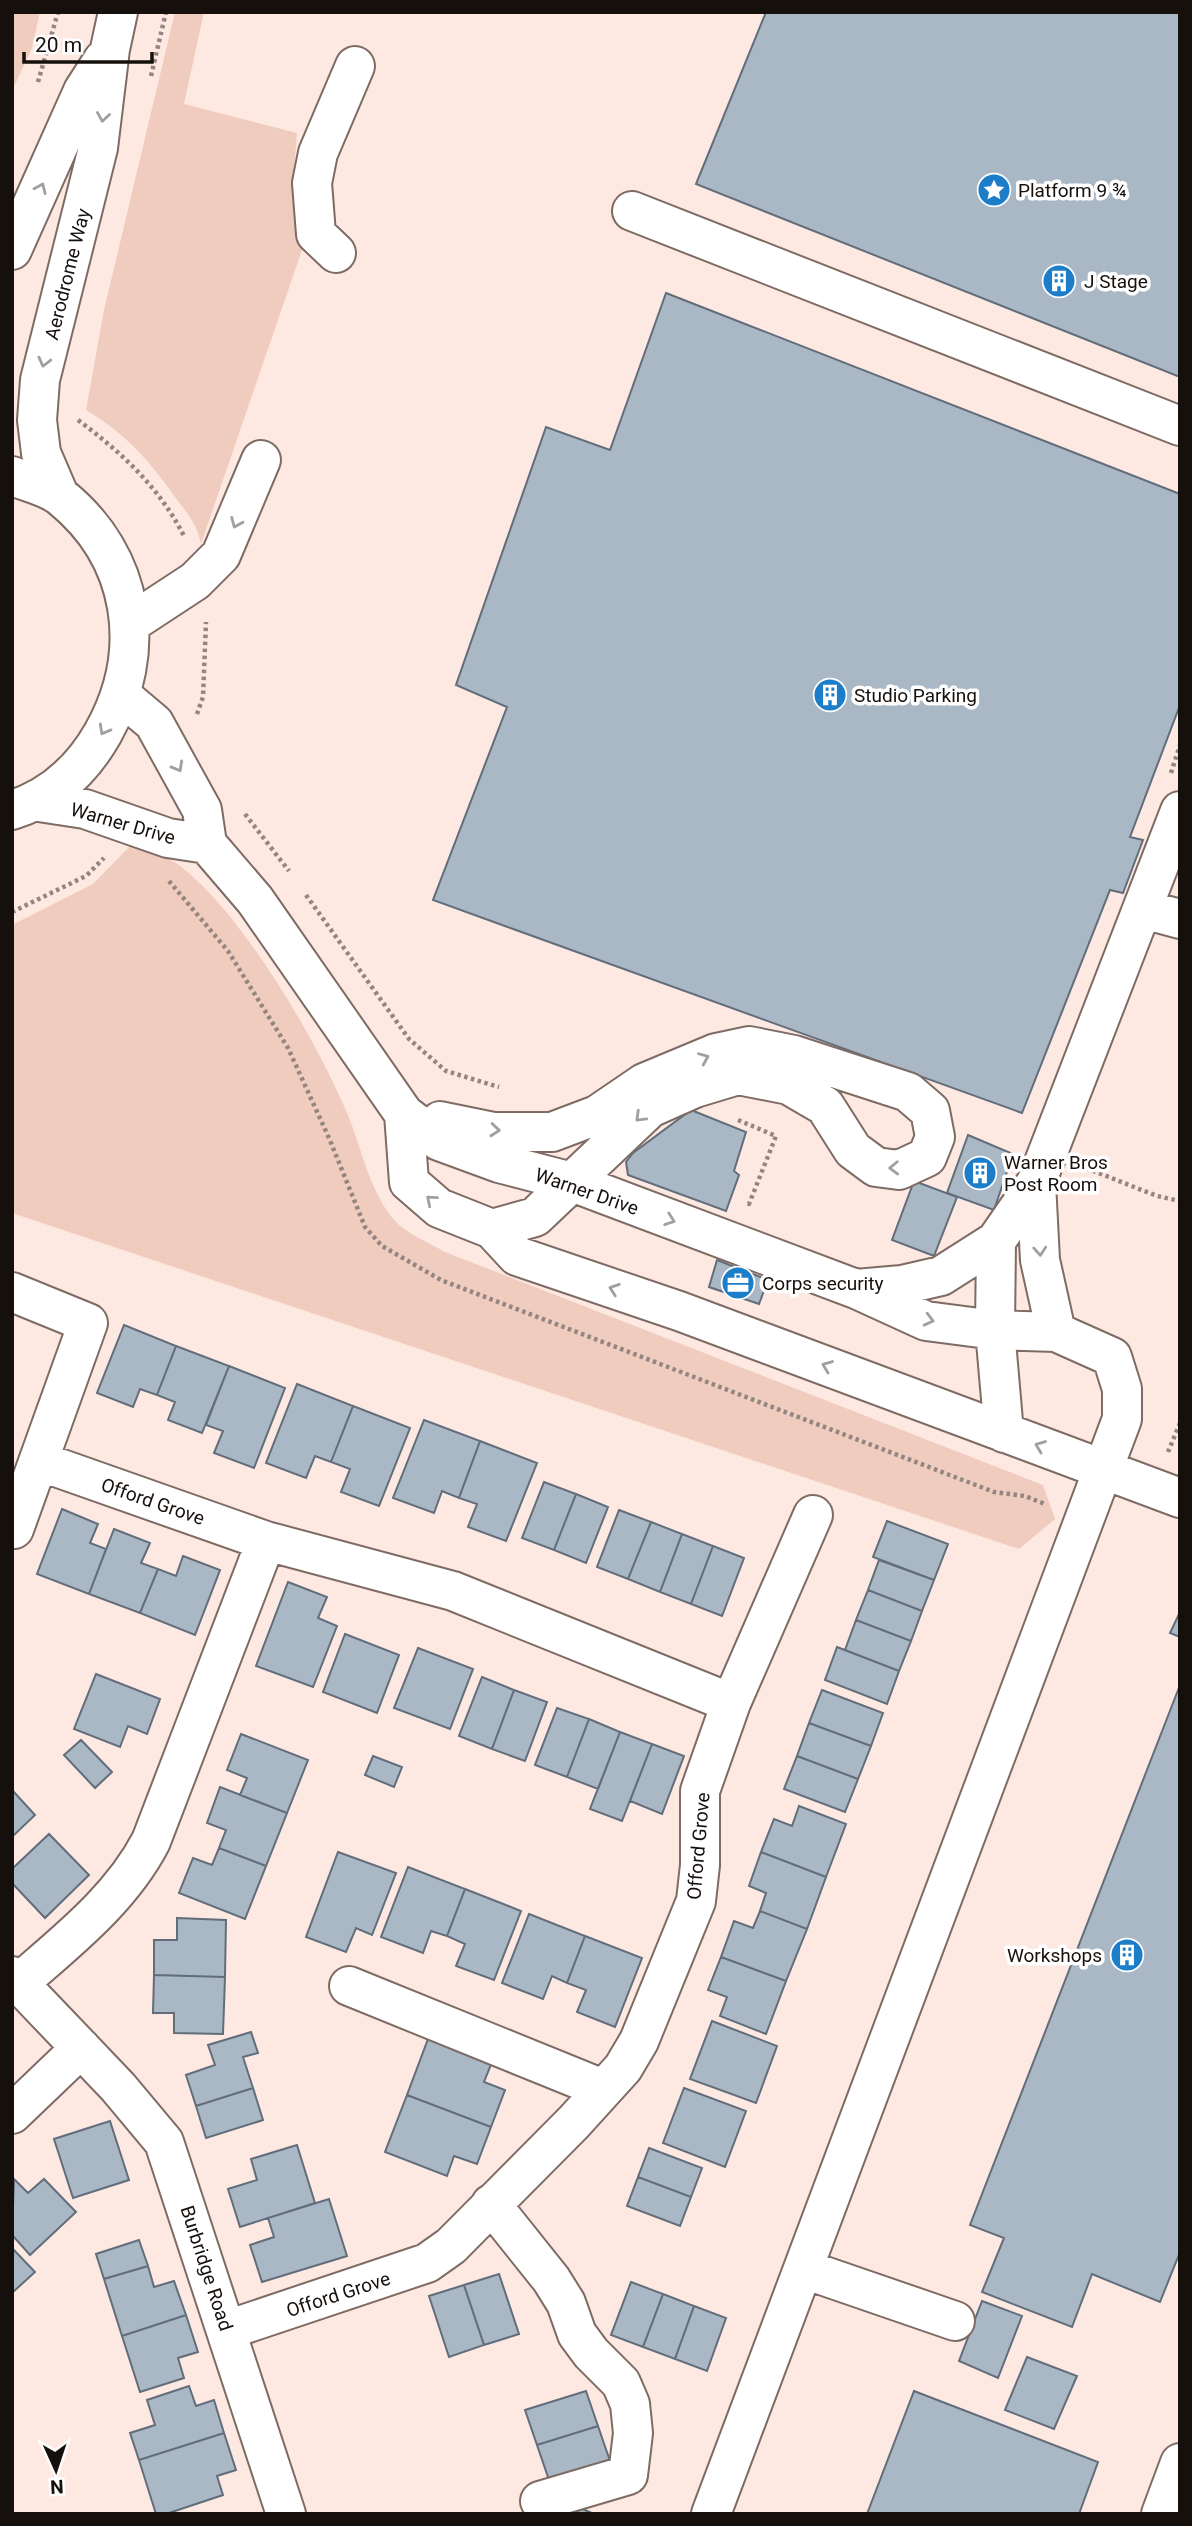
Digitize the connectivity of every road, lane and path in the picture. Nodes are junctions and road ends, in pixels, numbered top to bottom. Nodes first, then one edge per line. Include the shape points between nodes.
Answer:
1 (58, 12) edge
2 (118, 12) edge
3 (166, 12) edge
4 (110, 49) junction
5 (355, 66) dead end
6 (149, 88) dead end
7 (35, 94) dead end
8 (632, 211) dead end
9 (12, 250) edge
10 (336, 253) dead end
11 (79, 407) dead end
12 (1180, 426) edge
13 (261, 460) dead end
14 (12, 476) edge
15 (59, 495) junction
16 (195, 581) junction
17 (131, 623) junction
18 (122, 696) junction
19 (171, 754) junction
20 (26, 806) edge
21 (1180, 811) edge
22 (121, 820) junction
23 (12, 841) edge
24 (207, 844) junction
25 (161, 875) dead end
26 (301, 887) dead end
27 (1143, 909) junction
28 (12, 912) edge
29 (1180, 919) edge
30 (210, 930) dead end
31 (954, 1088) dead end
32 (505, 1089) dead end
33 (404, 1114) junction
34 (729, 1116) dead end
35 (935, 1137) junction
36 (1042, 1168) junction
37 (572, 1182) junction
38 (740, 1200) dead end
39 (1180, 1201) edge
40 (492, 1229) junction
41 (996, 1241) junction
42 (856, 1289) junction
43 (12, 1292) edge
44 (995, 1330) junction
45 (1056, 1332) junction
46 (662, 1364) dead end
47 (1004, 1433) junction
48 (39, 1461) junction
49 (1104, 1470) junction
50 (1180, 1498) edge
51 (813, 1515) dead end
52 (1086, 1517) junction
53 (14, 1529) dead end
54 (266, 1541) junction
55 (732, 1703) junction
56 (16, 1979) edge
57 (349, 1986) dead end
58 (81, 2048) junction
59 (603, 2089) junction
60 (12, 2114) edge
61 (491, 2204) junction
62 (804, 2269) junction
63 (955, 2321) dead end
64 (227, 2330) junction
65 (1180, 2463) edge
66 (540, 2501) dead end
67 (286, 2514) edge
68 (711, 2514) edge
69 (1161, 2514) edge

1 - 7 path
2 - 4 street, Aerodrome Way
3 - 6 path
9 -> 4 street, Aerodrome Way via 83,91
4 -> 15 street, Aerodrome Way via 98,148 40,380 37,420 41,453
5 - 10 street via 318,153 312,183 316,234
8 - 12 street
11 - 16 path via 78,419 136,468 169,506 187,541
13 -> 16 street via 221,555
14 - 15 street
15 - 17 street via 93,528 113,562
16 - 17 street
16 - 19 path via 206,619 203,697 191,731
17 - 18 street
18 - 19 street, Warner Drive via 153,723
18 -> 20 street via 92,752 72,775
19 -> 24 street, Warner Drive via 202,810
20 - 22 street, Warner Drive via 85,809
20 - 23 street
21 - 27 street
22 - 24 street, Warner Drive via 167,838
22 - 28 path via 109,853 86,876
24 - 33 street, Warner Drive via 255,900
25 - 30 path
26 - 32 path via 409,1039 446,1071
27 - 29 street
27 - 36 street
31 - 35 street
33 -> 35 street via 494,1132 552,1132 597,1115 645,1083 716,1053 749,1046 794,1055 908,1092 930,1111
33 - 37 street, Warner Drive via 439,1141
40 -> 33 street via 439,1208 409,1182
34 - 38 path via 776,1136 749,1204
35 -> 37 street via 927,1157 899,1170 876,1167 853,1150 825,1106 789,1085 738,1074 650,1108
36 - 39 path
36 - 41 street
36 -> 45 street via 1040,1260
37 - 40 street via 536,1217
37 -> 42 street, Warner Drive
47 -> 40 street via 692,1315 517,1256
41 - 42 street via 941,1276
41 - 44 street
42 -> 44 street, Warner Drive via 926,1321
43 - 48 street via 88,1323
44 - 45 street, Warner Drive
44 - 47 street
45 - 49 street via 1112,1357 1122,1389 1122,1419
46 - 52 path via 994,1492 1025,1496
49 -> 47 street
48 - 53 street
48 - 54 street, Offord Grove
49 - 50 street
49 - 52 street
51 - 55 street
52 - 62 street
54 - 55 street, Offord Grove via 453,1591
54 - 56 street via 135,1873
55 - 59 street, Offord Grove via 700,1791 696,1900 639,2041
56 - 58 street, Burbridge Road
57 - 59 street
58 - 60 street
58 - 64 street, Burbridge Road via 164,2142
59 - 61 street, Offord Grove
61 - 64 street, Offord Grove via 451,2246 427,2263
61 - 66 street via 551,2279 577,2334 621,2383 631,2404 628,2475
62 - 63 street
62 - 68 street
64 - 67 street, Burbridge Road
65 - 69 street

